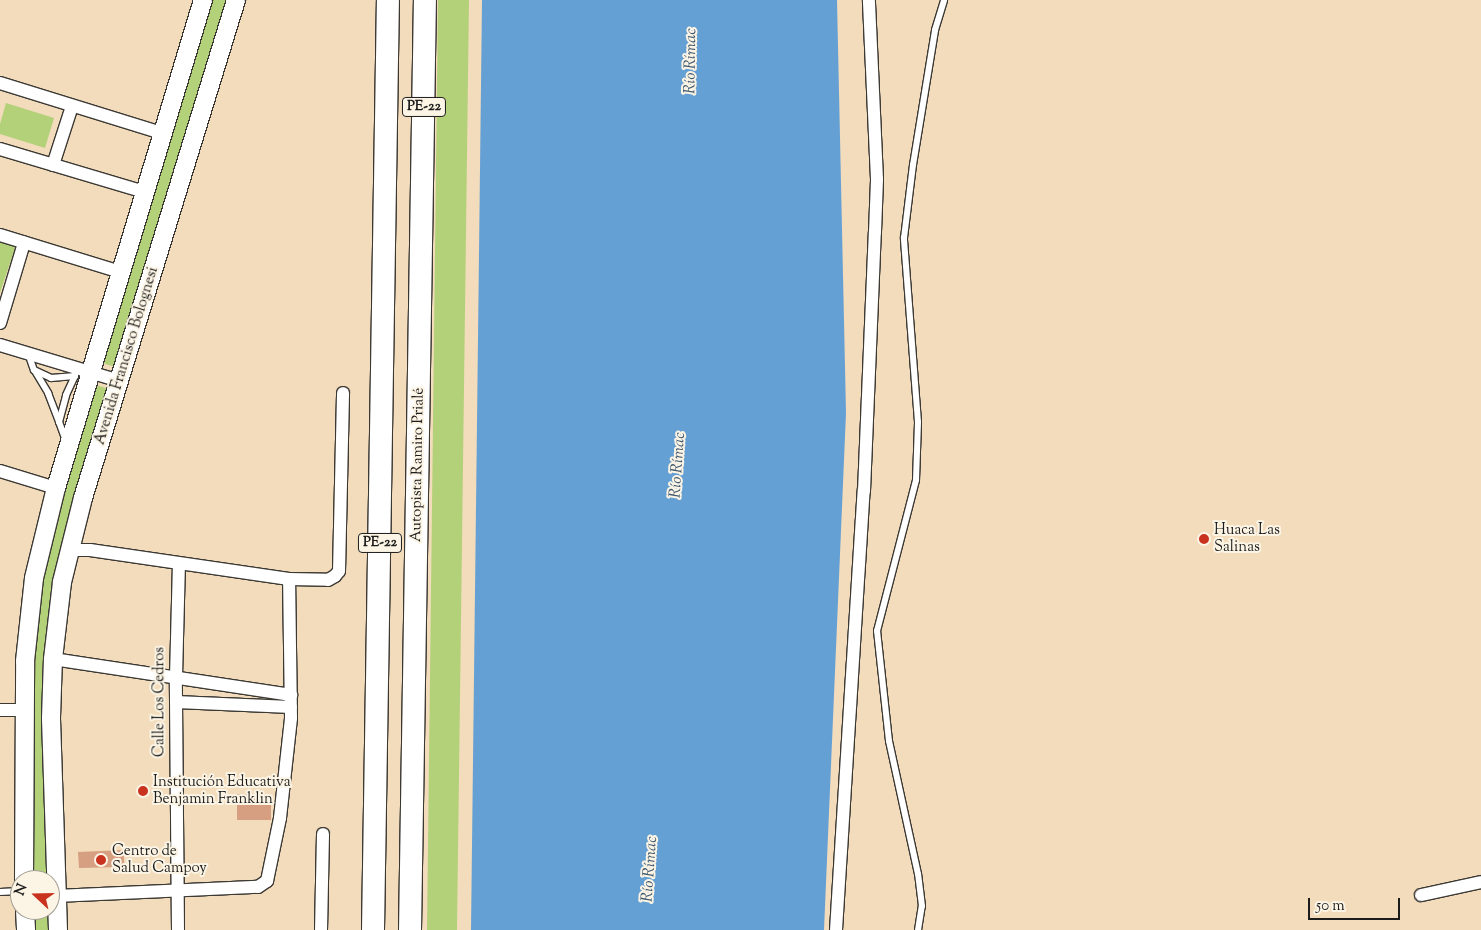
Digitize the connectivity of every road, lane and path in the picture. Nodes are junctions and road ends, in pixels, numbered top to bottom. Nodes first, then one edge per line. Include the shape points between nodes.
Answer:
1 (203, 0) edge
2 (236, 0) edge
3 (388, 0) edge
4 (425, 0) edge
5 (869, 0) edge
6 (944, 0) edge
7 (0, 83) edge
8 (72, 106) junction
9 (162, 134) junction
10 (0, 149) edge
11 (53, 164) junction
12 (144, 192) junction
13 (0, 235) edge
14 (24, 243) junction
15 (120, 272) junction
16 (0, 323) edge
17 (0, 345) edge
18 (28, 354) junction
19 (34, 370) junction
20 (81, 372) junction
21 (119, 381) junction
22 (343, 393) dead end
23 (59, 422) junction
24 (68, 448) junction
25 (0, 471) edge
26 (56, 488) junction
27 (70, 550) junction
28 (179, 564) junction
29 (289, 579) junction
30 (53, 659) junction
31 (176, 677) junction
32 (291, 701) junction
33 (176, 702) junction
34 (0, 710) edge
35 (24, 710) junction
36 (323, 834) dead end
37 (24, 870) edge
38 (55, 870) edge
39 (1481, 882) edge
40 (178, 890) junction
41 (1421, 895) dead end
42 (60, 896) edge
43 (178, 930) edge
44 (321, 930) edge
45 (373, 930) edge
46 (410, 930) edge
47 (836, 930) edge
48 (918, 930) edge

1 - 9 main road, Avenida Francisco Bolognesi
2 - 21 main road, Avenida Francisco Bolognesi
3 - 45 highway, PE-22
4 - 46 highway, Autopista Ramiro Prialé / PE-22
5 - 47 street via 875,232 864,491
6 - 48 lane via 935,30 904,238 918,422 916,480 877,631 889,741 918,874 922,906
7 - 8 street
8 - 9 street
8 - 11 street
9 - 12 main road, Avenida Francisco Bolognesi
10 - 11 street
11 - 12 street
12 - 15 main road, Avenida Francisco Bolognesi
13 - 14 street
14 - 15 street
14 - 16 street
15 - 20 main road, Avenida Francisco Bolognesi
17 - 18 street
18 - 19 lane
18 - 20 street
19 - 20 lane via 52,378
19 - 23 lane via 48,393
20 - 21 street
20 - 23 lane via 66,395
20 - 24 main road, Avenida Francisco Bolognesi
21 - 27 main road, Avenida Francisco Bolognesi
22 - 29 street via 339,571 328,580
23 - 24 lane
24 - 26 main road, Avenida Francisco Bolognesi
25 - 26 street
26 - 35 main road, Avenida Francisco Bolognesi via 34,578 26,642
27 - 28 street via 90,550
27 - 30 main road, Avenida Francisco Bolognesi via 62,582
28 - 29 street
28 - 31 street, Calle Los Cedros
29 - 32 street
30 - 31 street
30 - 38 main road, Avenida Francisco Bolognesi via 50,718
31 - 32 street
31 - 33 street, Calle Los Cedros
32 - 33 street
32 - 40 street via 280,818 267,881 258,887
33 - 40 street, Calle Los Cedros
34 - 35 street
35 - 37 main road, Avenida Francisco Bolognesi
36 - 44 street
39 - 41 street
40 - 42 street
40 - 43 street, Calle Los Cedros

